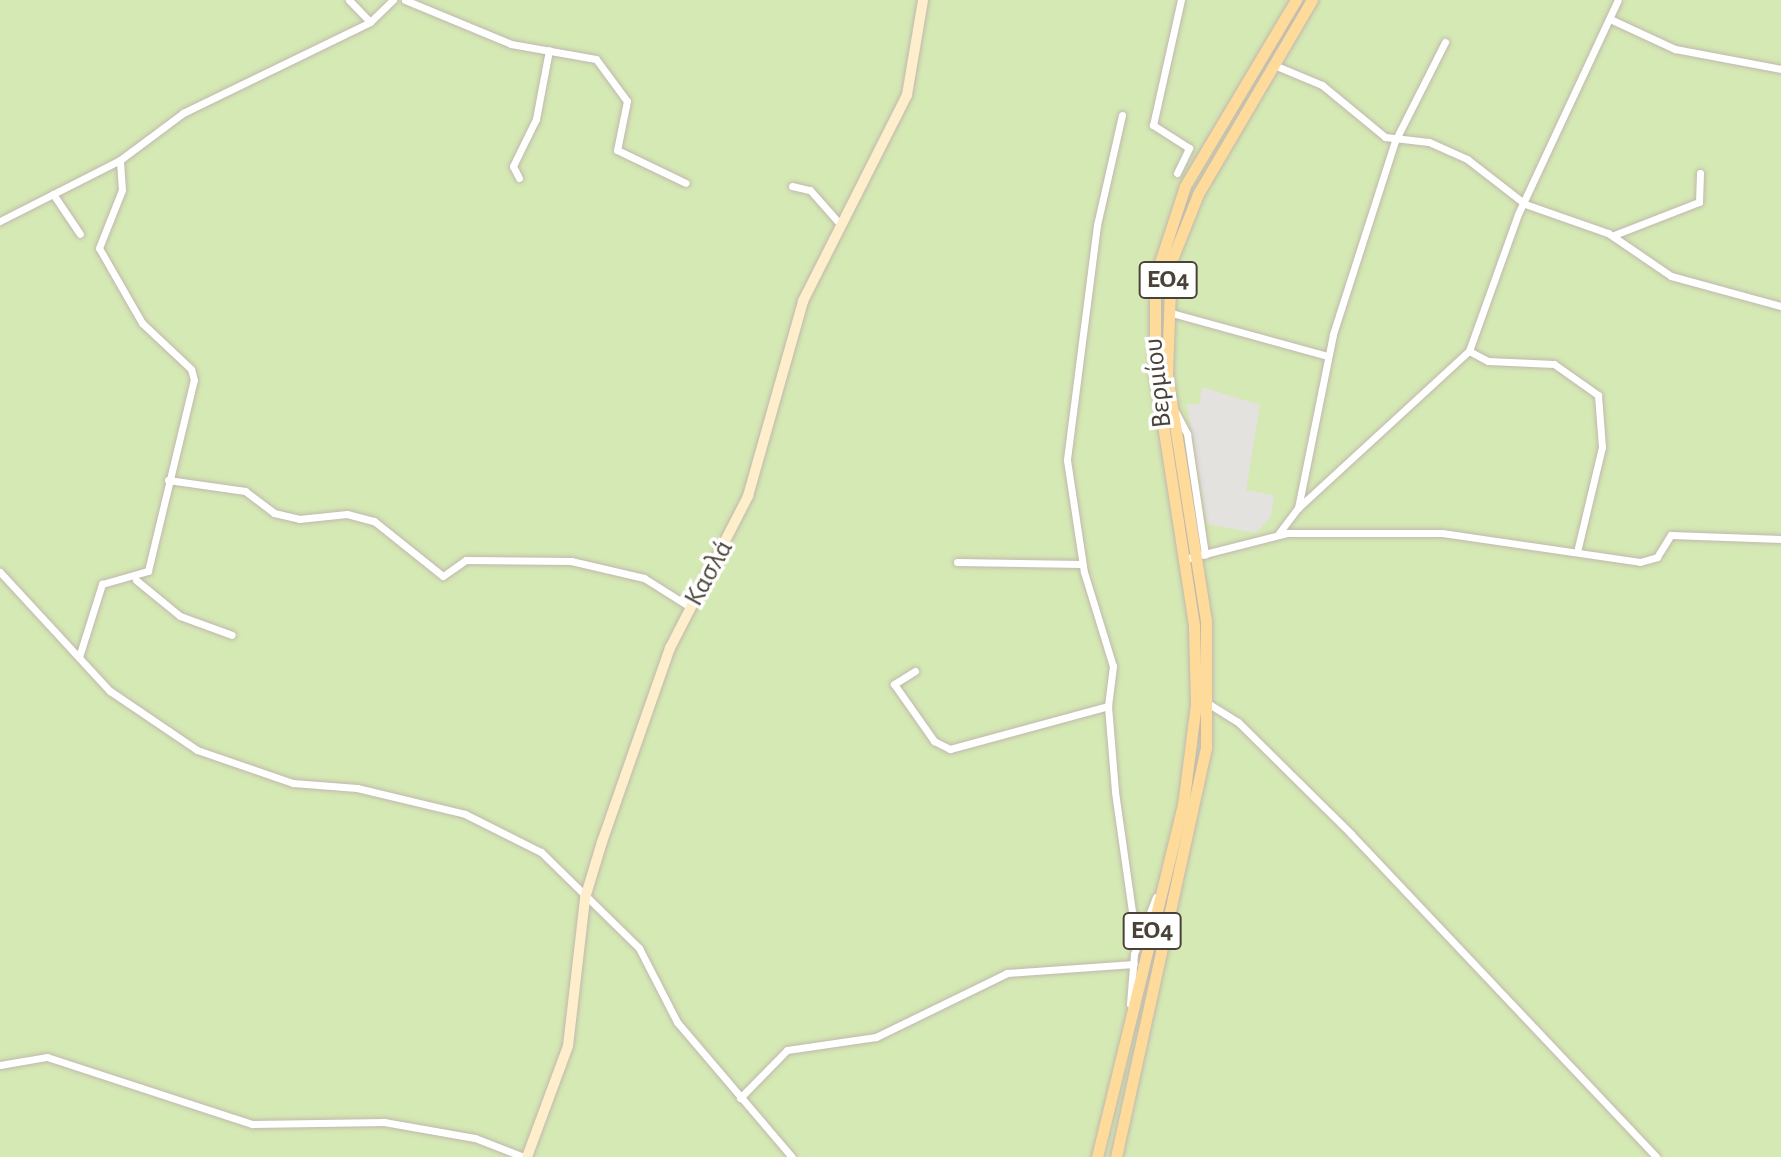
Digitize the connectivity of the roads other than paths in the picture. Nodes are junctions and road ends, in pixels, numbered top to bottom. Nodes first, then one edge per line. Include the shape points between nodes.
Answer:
1 (349, 0) edge
2 (393, 0) edge
3 (405, 0) edge
4 (923, 0) edge
5 (1181, 0) edge
6 (1296, 0) edge
7 (1312, 0) edge
8 (1618, 0) edge
9 (1610, 19) junction
10 (370, 22) junction
11 (1445, 42) dead end
12 (549, 50) junction
13 (1274, 65) junction
14 (1781, 69) edge
15 (1122, 115) dead end
16 (1395, 141) junction
17 (120, 160) junction
18 (1177, 173) dead end
19 (1700, 173) dead end
20 (519, 178) dead end
21 (686, 183) dead end
22 (792, 186) dead end
23 (53, 194) junction
24 (1525, 204) junction
25 (0, 221) edge
26 (840, 224) junction
27 (80, 234) dead end
28 (1614, 235) junction
29 (1781, 306) edge
30 (1165, 311) junction
31 (1469, 351) junction
32 (1328, 356) junction
33 (168, 480) junction
34 (1298, 508) junction
35 (1279, 533) junction
36 (1781, 539) edge
37 (1577, 552) junction
38 (1195, 557) junction
39 (957, 562) dead end
40 (1082, 564) junction
41 (0, 572) edge
42 (136, 580) junction
43 (690, 607) junction
44 (232, 635) dead end
45 (79, 657) junction
46 (915, 671) dead end
47 (1202, 704) junction
48 (1108, 706) junction
49 (1169, 865) junction
50 (585, 898) junction
51 (1142, 925) junction
52 (1134, 964) junction
53 (1127, 1023) junction
54 (0, 1065) edge
55 (740, 1098) junction
56 (526, 1157) edge
57 (792, 1157) edge
58 (1097, 1157) edge
59 (1116, 1157) edge
60 (1656, 1157) edge

1 - 10 street
2 - 10 street
3 - 12 street via 435,18
4 - 26 street, Κασλά via 907,95
5 - 18 street via 1153,125 1189,148
6 - 38 main road, Βερμίου / ΕΟ4 via 1185,186 1158,258 1155,374
7 - 13 main road, Βερμίου / ΕΟ4
8 - 9 street
9 - 14 street via 1675,49
9 - 24 street
10 - 17 street via 183,113
11 - 16 street
12 - 20 street via 536,119 513,166
12 - 21 street via 583,53 603,65 627,101 617,150
13 - 16 street via 1322,85
13 - 30 main road, Βερμίου / ΕΟ4 via 1180,232
15 - 40 street via 1073,386 1067,460
16 - 24 street via 1429,142 1467,159
16 - 32 street
17 - 23 street
17 - 33 street via 122,190 99,248 145,326 193,374
19 - 28 street via 1699,202
22 - 26 street via 810,190
23 - 25 street
23 - 27 street
24 - 28 street
24 - 31 street
26 - 43 street, Κασλά via 803,301 744,507
28 - 29 street via 1671,276
30 - 32 street
30 - 38 main road, Βερμίου / ΕΟ4 via 1171,406
31 - 34 street
31 - 37 street via 1488,361 1554,364 1598,395 1602,447
32 - 34 street
33 - 42 street via 148,571
33 - 43 street via 245,491 274,513 299,519 347,514 374,521 443,576 466,560 565,560 644,578
34 - 35 street
35 - 37 street via 1442,533
35 - 38 street
36 - 37 street via 1671,535 1657,557 1640,562
38 - 47 main road, Βερμίου / ΕΟ4
39 - 40 street
40 - 48 street via 1113,666
41 - 45 street
42 - 44 street via 180,616
42 - 45 street via 116,576 102,584
43 - 50 street, Κασλά
45 - 50 street via 110,691 197,750 293,783 357,788 476,818 541,852
46 - 48 street via 894,684 934,741 950,749
47 - 49 main road, ΕΟ4
47 - 59 main road, ΕΟ4 via 1195,817
47 - 60 street via 1238,722 1351,834
48 - 51 street via 1132,912
49 - 51 street
49 - 53 main road, ΕΟ4
50 - 55 street via 639,948 672,1013
50 - 56 street, Κασλά via 571,1033
51 - 52 street
52 - 53 street
52 - 55 street via 1049,966 996,976 876,1037 787,1050
53 - 58 main road, ΕΟ4
54 - 56 street via 47,1057 252,1124 384,1122 475,1138
55 - 57 street

